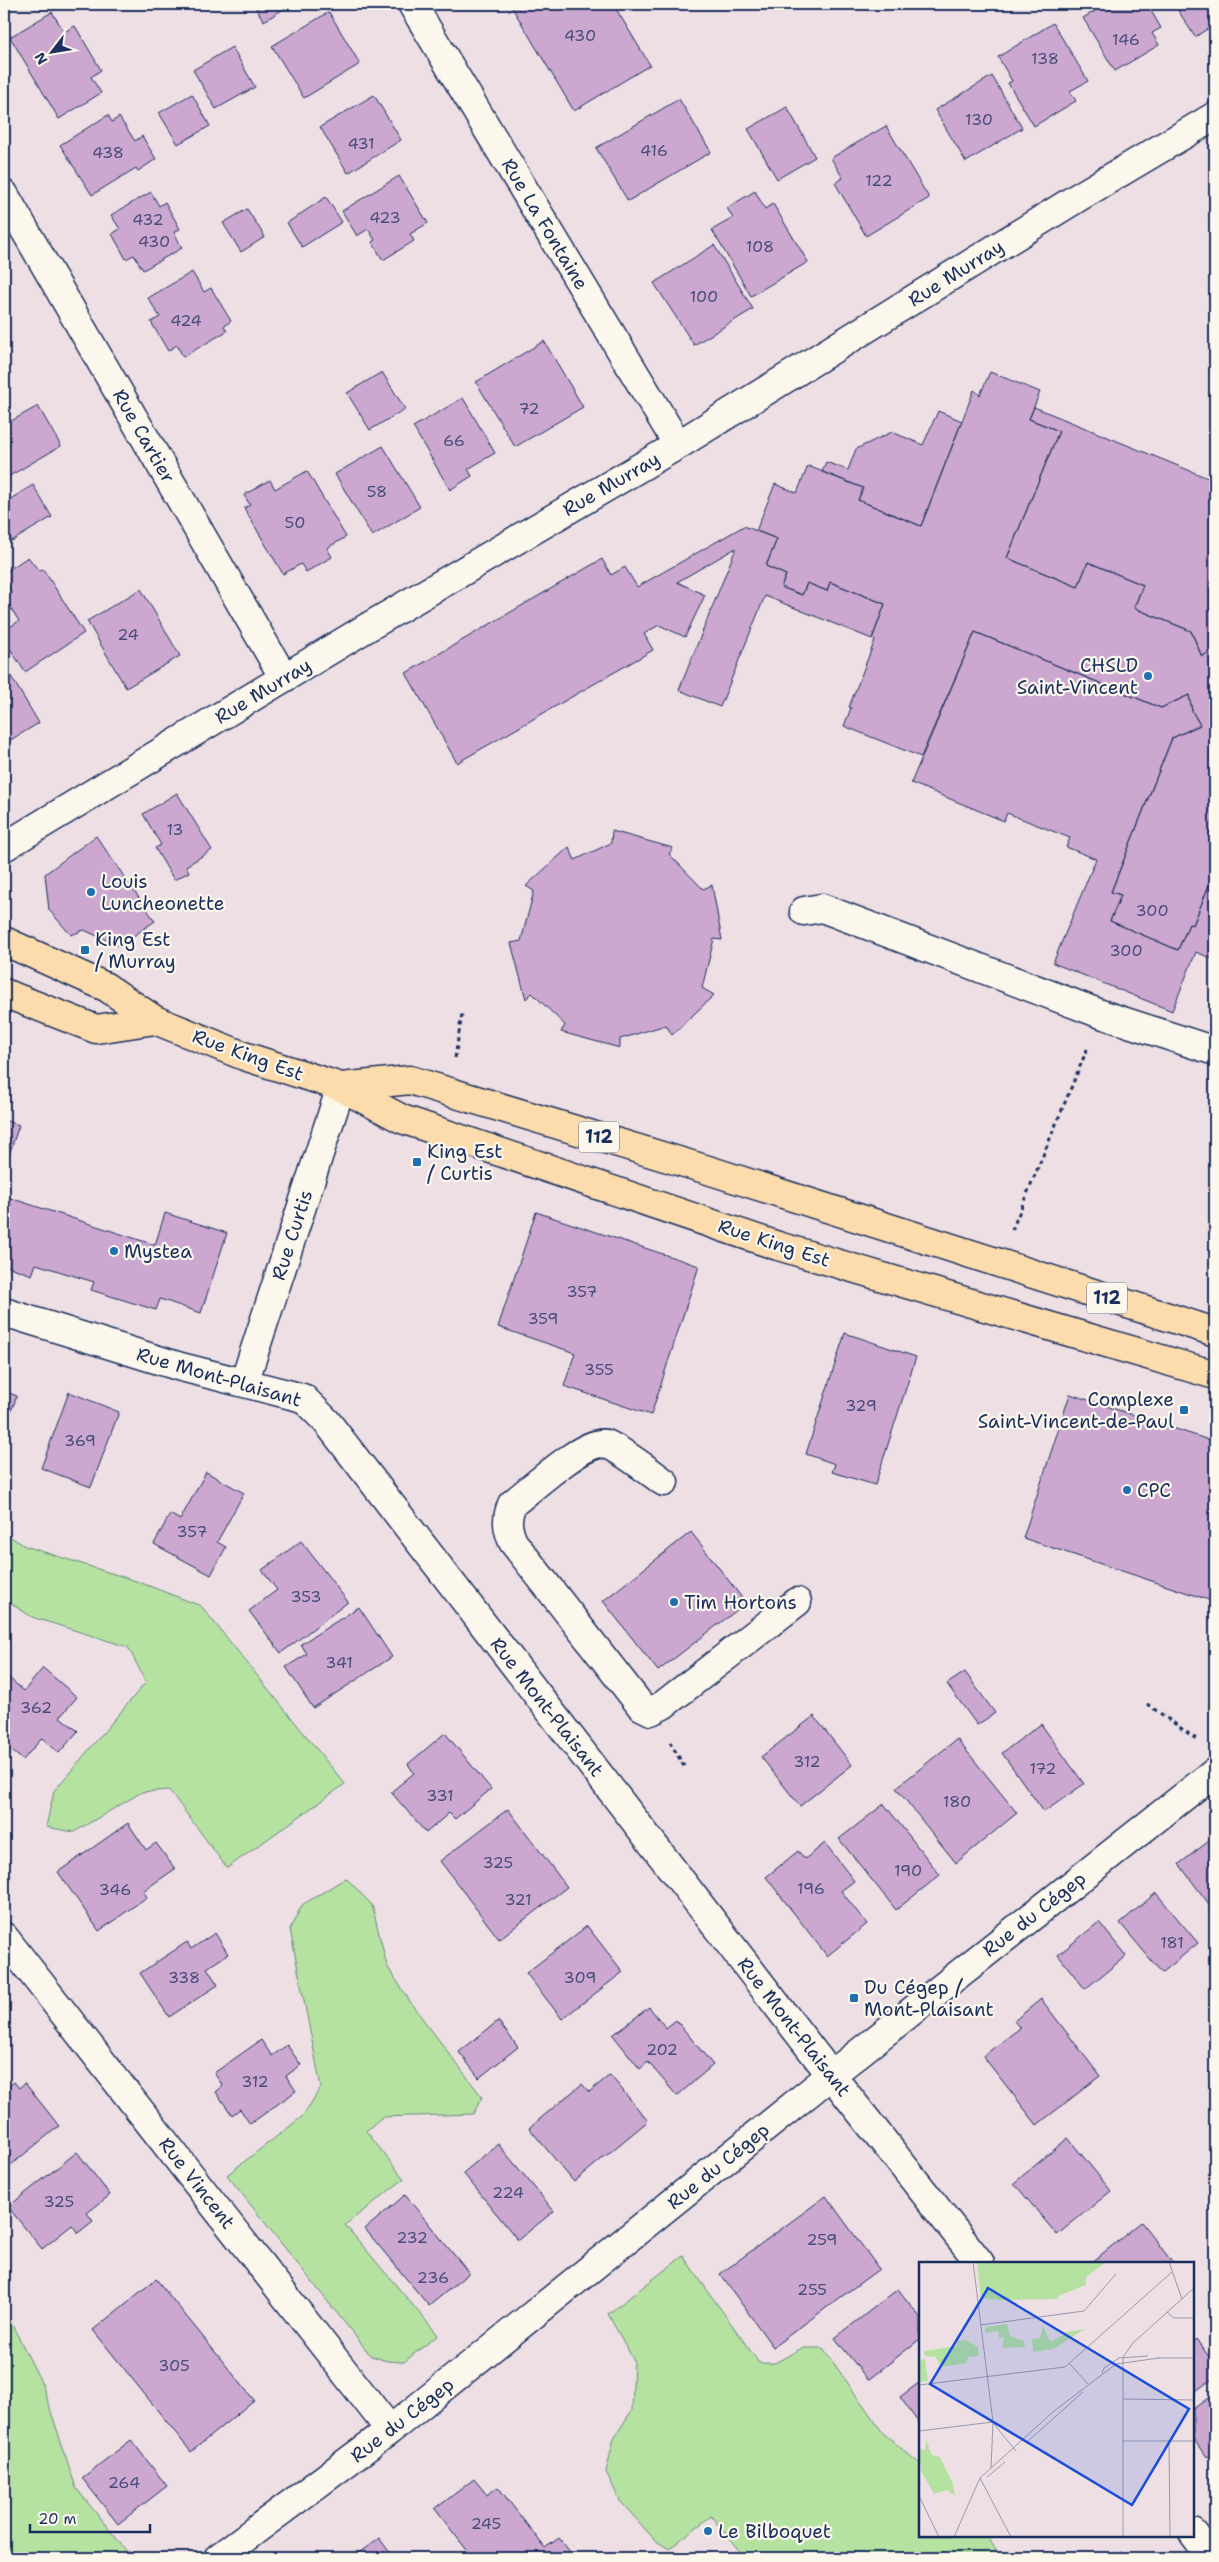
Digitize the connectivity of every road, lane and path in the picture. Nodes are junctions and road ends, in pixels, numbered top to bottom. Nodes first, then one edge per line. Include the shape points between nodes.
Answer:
1 (413, 4) edge
2 (1215, 116) edge
3 (4, 194) edge
4 (678, 445) junction
5 (284, 678) junction
6 (4, 847) edge
7 (804, 910) dead end
8 (4, 941) edge
9 (4, 994) edge
10 (462, 1014) dead end
11 (1101, 1014) junction
12 (155, 1020) junction
13 (1215, 1051) edge
14 (341, 1087) junction
15 (449, 1092) junction
16 (998, 1263) junction
17 (4, 1312) edge
18 (1215, 1332) edge
19 (1215, 1375) edge
20 (244, 1384) junction
21 (664, 1482) dead end
22 (797, 1602) dead end
23 (1146, 1704) dead end
24 (1202, 1744) dead end
25 (1215, 1772) edge
26 (4, 1937) edge
27 (831, 2075) junction
28 (979, 2262) edge
29 (390, 2430) junction
30 (1194, 2534) edge
31 (218, 2558) edge
32 (1212, 2558) edge

1 - 4 street, Rue La Fontaine
2 - 4 street, Rue Murray
3 - 5 street, Rue Cartier
4 - 5 street, Rue Murray
5 - 6 street, Rue Murray
7 - 11 street via 822,908
8 - 12 main road, Rue King Est / 112 via 106,987
9 - 12 main road via 96,1029
10 - 15 path
11 - 13 street
11 - 16 path
12 - 14 main road, Rue King Est / 112 via 244,1056
14 - 15 main road, Rue King Est / 112 via 410,1080
14 - 19 main road, Rue King Est / 112 via 402,1119 778,1246
14 - 20 street, Rue Curtis
15 - 16 main road, Rue King Est / 112 via 708,1170
16 - 18 main road, Rue King Est / 112
17 - 20 street, Rue Mont-Plaisant
20 - 27 street, Rue Mont-Plaisant via 303,1398 327,1422
21 - 22 street via 607,1444 594,1443 512,1504 507,1515 513,1542 641,1706 651,1711 663,1705
23 - 24 path
25 - 27 street, Rue du Cégep
26 - 29 street, Rue Vincent
27 - 28 street, Rue Mont-Plaisant
27 - 29 street, Rue du Cégep
29 - 31 street, Rue du Cégep
30 - 32 street

